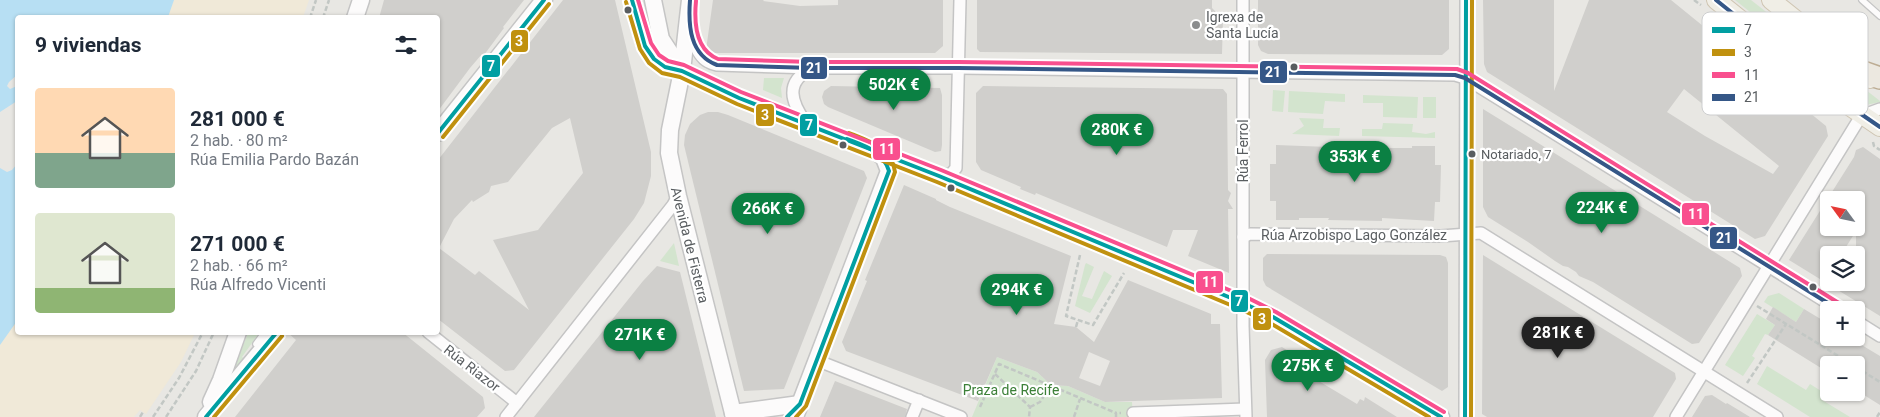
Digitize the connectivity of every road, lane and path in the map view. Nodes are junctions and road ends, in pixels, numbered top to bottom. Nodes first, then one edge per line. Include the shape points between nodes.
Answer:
1 (316, 0) edge
2 (328, 0) edge
3 (361, 0) edge
4 (544, 0) edge
5 (632, 0) edge
6 (654, 0) edge
7 (960, 0) edge
8 (1243, 0) edge
9 (1466, 0) edge
10 (1716, 0) edge
11 (1771, 0) edge
12 (1862, 0) edge
13 (689, 5) edge
14 (1731, 12) edge
15 (1786, 12) edge
16 (311, 15) edge
17 (324, 15) edge
18 (356, 15) edge
19 (1880, 16) edge
20 (812, 68) junction
21 (958, 68) junction
22 (682, 71) junction
23 (1243, 71) junction
24 (1868, 74) edge
25 (1868, 77) edge
26 (1465, 78) junction
27 (1880, 78) edge
28 (1880, 87) edge
29 (1880, 108) edge
30 (1868, 113) edge
31 (1861, 116) joint
32 (806, 123) junction
33 (1880, 127) edge
34 (440, 130) edge
35 (876, 150) junction
36 (940, 176) junction
37 (678, 196) junction
38 (1465, 234) junction
39 (1243, 237) junction
40 (1080, 255) dead end
41 (1768, 266) junction
42 (1124, 273) dead end
43 (1824, 301) edge
44 (1243, 303) junction
45 (1761, 308) dead end
46 (1078, 320) junction
47 (1786, 324) junction
48 (1076, 327) dead end
49 (1865, 327) edge
50 (201, 335) edge
51 (213, 335) edge
52 (237, 335) edge
53 (264, 335) edge
54 (274, 335) edge
55 (432, 335) edge
56 (1880, 336) edge
57 (251, 352) dead end
58 (1838, 356) edge
59 (816, 360) junction
60 (995, 363) dead end
61 (999, 364) junction
62 (1704, 372) junction
63 (1865, 373) edge
64 (995, 374) junction
65 (1880, 382) edge
66 (1051, 386) junction
67 (1741, 394) junction
68 (1080, 399) junction
69 (919, 400) junction
70 (517, 403) junction
71 (980, 407) dead end
72 (1030, 407) junction
73 (797, 410) edge
74 (143, 412) dead end
75 (1880, 412) edge
76 (1116, 413) dead end
77 (1133, 413) dead end
78 (1246, 413) edge
79 (734, 415) edge
80 (140, 417) edge
81 (153, 417) edge
82 (166, 417) edge
83 (205, 417) edge
84 (506, 417) edge
85 (787, 417) edge
86 (912, 417) edge
87 (961, 417) edge
88 (1029, 417) edge
89 (1074, 417) edge
90 (1441, 417) edge
91 (1465, 417) edge
92 (1676, 417) edge
93 (1777, 417) edge
94 (1877, 417) edge

1 - 16 path
2 - 17 path
3 - 18 main road
4 - 34 main road
5 - 22 main road via 649,53 665,67
6 - 22 main road via 661,38
7 - 21 street
8 - 23 street, Rúa Ferrol
9 - 26 street
10 - 14 main road
11 - 15 main road
12 - 19 lane
13 - 20 street via 694,43 703,59 711,64
13 - 22 main road, Avenida de Fisterra
20 - 21 street
20 - 32 street via 799,76 792,93 798,112
21 - 23 street
21 - 36 street via 956,168 951,174
22 - 32 main road via 739,98
22 - 37 main road, Avenida de Fisterra via 668,142
23 - 26 street via 1439,74
23 - 39 street, Rúa Ferrol
24 - 27 highway
25 - 28 main road
26 - 38 street
26 - 41 street
29 - 30 street
31 - 33 main road
31 - 41 street
32 - 35 main road
35 - 36 main road
35 - 59 main road via 884,158 889,171
36 - 44 main road
37 - 70 street
37 - 79 main road, Avenida de Fisterra
38 - 39 street, Rúa Arzobispo Lago González via 1250,234
38 - 62 street, Rúa Arzobispo Lago González via 1481,233
38 - 91 street
39 - 44 street, Rúa Ferrol
40 - 46 path via 1066,316
41 - 43 street
41 - 62 street
42 - 46 path via 1093,325
44 - 78 street, Rúa Ferrol
44 - 90 main road via 1273,317
45 - 47 path
46 - 48 path
47 - 58 path
47 - 67 path
49 - 56 street
50 - 81 path via 179,378
51 - 82 path via 196,371
52 - 83 main road
53 - 57 lane
54 - 83 main road
55 - 70 street, Rúa Riazor
59 - 69 street
59 - 73 main road
60 - 61 path
61 - 64 path
61 - 66 path
62 - 67 street, Rúa Arzobispo Lago González
62 - 92 street
63 - 65 path
64 - 71 path
64 - 72 path
66 - 68 path
66 - 72 path via 1040,402
67 - 93 street, Rúa Arzobispo Lago González
68 - 76 path
68 - 89 path
69 - 86 street
69 - 87 street
70 - 84 street
72 - 88 path
73 - 79 main road
73 - 85 main road
74 - 80 path
75 - 94 path
77 - 78 street

